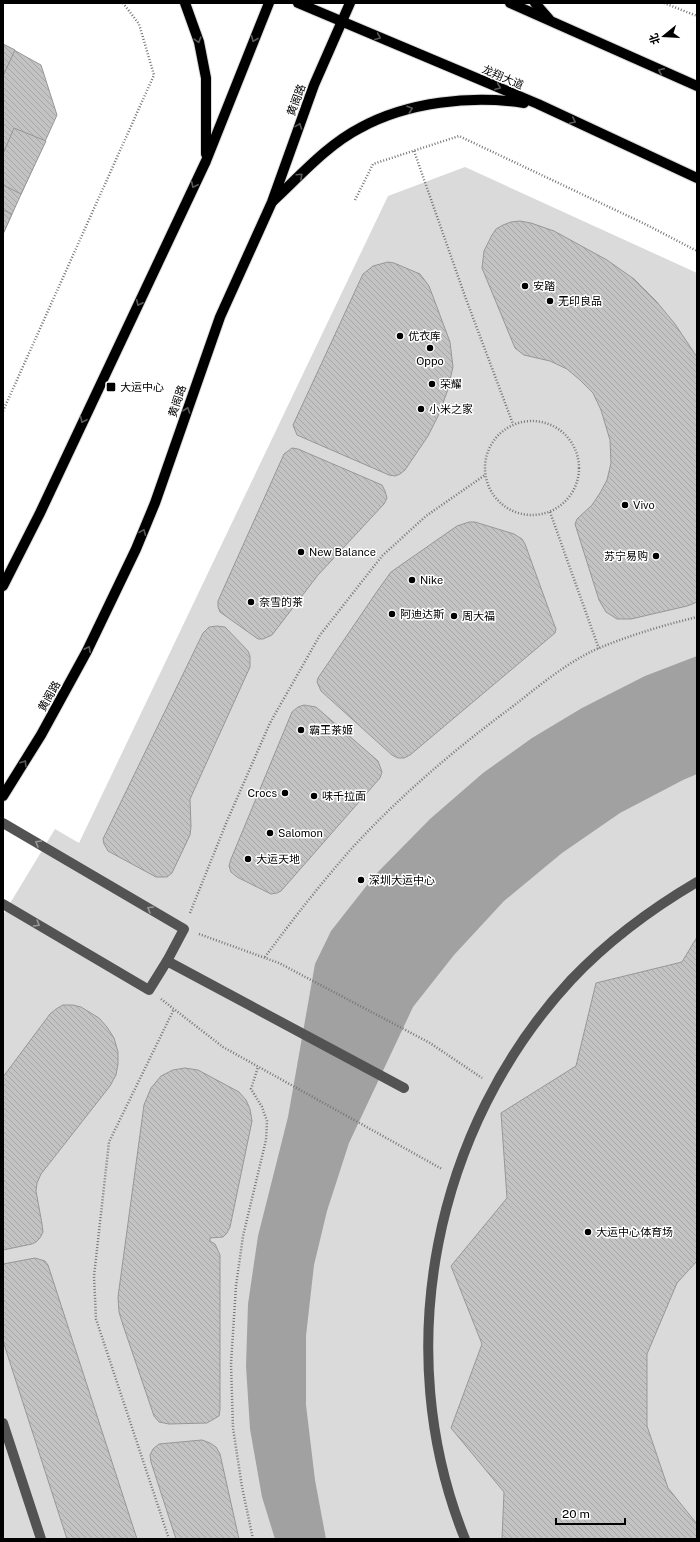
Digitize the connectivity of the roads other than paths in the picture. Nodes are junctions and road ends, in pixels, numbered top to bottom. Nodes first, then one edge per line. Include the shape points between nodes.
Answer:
1 (185, 3) edge
2 (269, 3) edge
3 (298, 3) edge
4 (350, 3) edge
5 (510, 3) edge
6 (535, 3) edge
7 (342, 22) junction
8 (552, 22) junction
9 (697, 86) edge
10 (538, 104) junction
11 (206, 161) junction
12 (697, 178) edge
13 (272, 202) junction
14 (3, 586) edge
15 (3, 796) edge
16 (3, 823) edge
17 (697, 882) edge
18 (3, 904) edge
19 (167, 961) junction
20 (404, 1088) dead end
21 (3, 1423) edge
22 (42, 1539) edge
23 (465, 1539) edge

1 -> 11 main road via 199,42 206,78
2 -> 11 main road
3 - 7 main road, 龙翔大道
4 - 7 main road, 黄阁路
5 - 8 main road
6 - 8 main road
7 -> 10 main road, 龙翔大道
13 -> 7 main road, 黄阁路 via 314,85
9 -> 8 main road
10 -> 12 main road, 龙翔大道
13 -> 10 main road via 325,152 359,128 384,118 421,105 470,100
11 -> 14 main road
15 -> 13 main road, 黄阁路 via 41,735 87,651 136,549 155,503 220,317
19 -> 16 lane via 184,929
17 - 23 lane via 636,922 602,950 571,980 543,1013 494,1086 455,1176 434,1262 428,1350 436,1438 445,1481
18 -> 19 lane via 149,990
19 - 20 lane
21 - 22 lane

